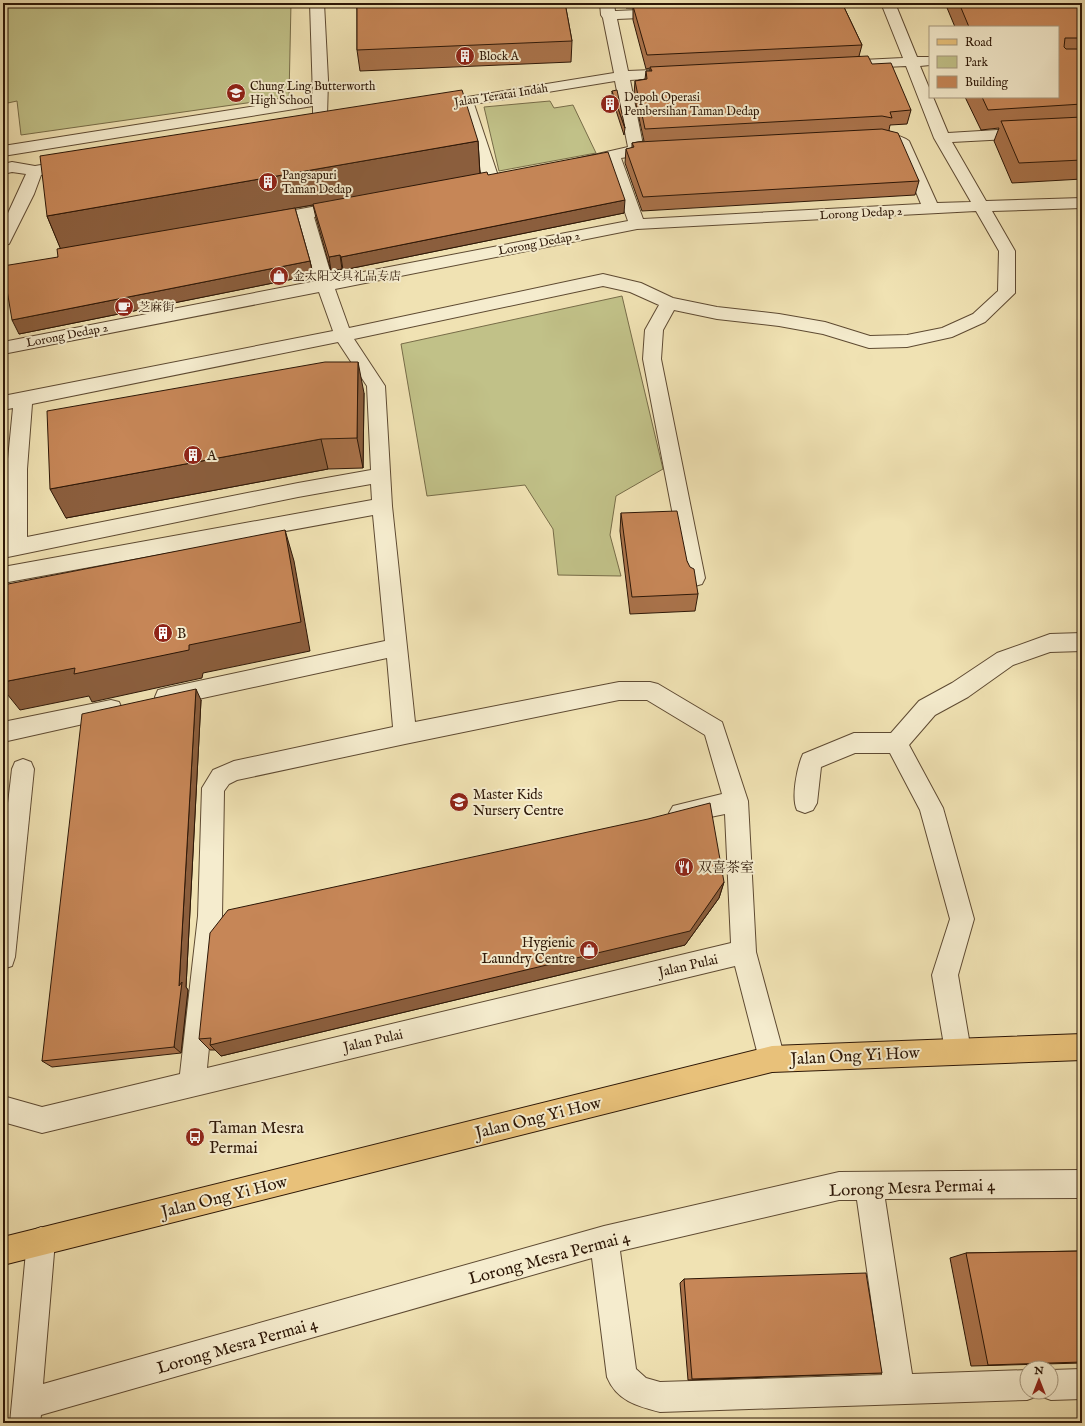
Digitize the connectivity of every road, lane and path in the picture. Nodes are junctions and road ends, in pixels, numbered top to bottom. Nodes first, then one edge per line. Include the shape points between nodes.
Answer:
1 (317, 3) edge
2 (888, 3) edge
3 (608, 9) edge
4 (678, 12) edge
5 (863, 50) dead end
6 (912, 61) junction
7 (929, 62) edge
8 (869, 64) junction
9 (830, 65) edge
10 (691, 72) edge
11 (621, 76) junction
12 (321, 100) junction
13 (466, 101) junction
14 (422, 108) edge
15 (321, 127) edge
16 (1082, 130) edge
17 (863, 137) edge
18 (942, 138) junction
19 (667, 148) edge
20 (636, 150) junction
21 (3, 151) edge
22 (613, 156) junction
23 (81, 164) edge
24 (567, 165) edge
25 (3, 169) edge
26 (35, 171) junction
27 (491, 179) edge
28 (1082, 203) edge
29 (360, 204) edge
30 (981, 206) junction
31 (931, 209) junction
32 (305, 214) junction
33 (251, 224) edge
34 (637, 224) junction
35 (3, 240) edge
36 (324, 284) junction
37 (669, 303) junction
38 (343, 335) junction
39 (3, 348) edge
40 (23, 400) junction
41 (3, 403) edge
42 (381, 475) junction
43 (382, 506) junction
44 (10, 549) edge
45 (3, 575) edge
46 (694, 578) edge
47 (1082, 642) edge
48 (396, 647) junction
49 (150, 701) edge
50 (126, 706) edge
51 (3, 732) edge
52 (405, 734) junction
53 (896, 743) junction
54 (23, 768) dead end
55 (736, 801) junction
56 (805, 803) dead end
57 (659, 818) edge
58 (233, 911) edge
59 (210, 916) junction
60 (744, 952) junction
61 (3, 957) edge
62 (1082, 1047) edge
63 (958, 1051) junction
64 (772, 1059) junction
65 (192, 1083) junction
66 (3, 1109) edge
67 (1082, 1184) edge
68 (869, 1186) junction
69 (604, 1240) junction
70 (41, 1241) junction
71 (3, 1251) edge
72 (1082, 1384) edge
73 (1059, 1385) edge
74 (1019, 1386) edge
75 (899, 1389) junction
76 (26, 1414) edge

1 - 12 street
2 - 6 street
3 - 4 street
3 - 11 street
5 - 8 street
6 - 7 street
6 - 8 street
6 - 18 street
8 - 9 street
10 - 11 street, Jalan Teratai Indah
11 - 13 street, Jalan Teratai Indah
11 - 20 street
12 - 15 street
12 - 21 street
13 - 14 street, Jalan Teratai Indah
13 - 27 street
16 - 18 street
17 - 31 street via 878,136 898,140 904,144
18 - 30 street
19 - 20 street
20 - 22 street
22 - 24 street
22 - 34 street
23 - 26 street
25 - 26 street via 12,167
26 - 35 street
28 - 30 street, Lorong Dedap 2
29 - 32 street
30 - 31 street, Lorong Dedap 2
30 - 37 street via 1007,251 1006,293 979,318 946,333 907,341 869,342 825,328 717,313
31 - 34 street, Lorong Dedap 2
32 - 33 street
32 - 36 street
34 - 36 street, Lorong Dedap 2
36 - 38 street
36 - 39 street, Lorong Dedap 2
37 - 38 street via 635,287 603,280
37 - 46 street via 654,330 652,359
38 - 40 street
38 - 42 street via 376,386
40 - 41 street
40 - 44 street
42 - 43 street
42 - 44 street
43 - 45 street
43 - 48 street
47 - 53 street via 1050,643 1005,659 960,690 927,708
48 - 49 street
48 - 52 street
50 - 51 street
52 - 55 street via 619,691 650,691 714,729
52 - 59 street via 234,771 221,777 213,788
53 - 56 street via 854,743 811,761
53 - 63 street via 931,808 962,919 945,974
54 - 61 street
55 - 57 street
55 - 60 street
58 - 59 street
59 - 65 street
60 - 64 street
60 - 65 street, Jalan Pulai
62 - 63 main road, Jalan Ong Yi How
63 - 64 main road, Jalan Ong Yi How
64 - 70 main road, Jalan Ong Yi How
65 - 66 street, Jalan Pulai via 42,1120
67 - 68 street, Lorong Mesra Permai 4
68 - 69 street, Lorong Mesra Permai 4 via 839,1186
68 - 75 street
69 - 75 street via 622,1377 638,1391 660,1397
69 - 76 street, Lorong Mesra Permai 4
70 - 71 main road, Jalan Ong Yi How
70 - 76 street
72 - 73 street
74 - 75 street

